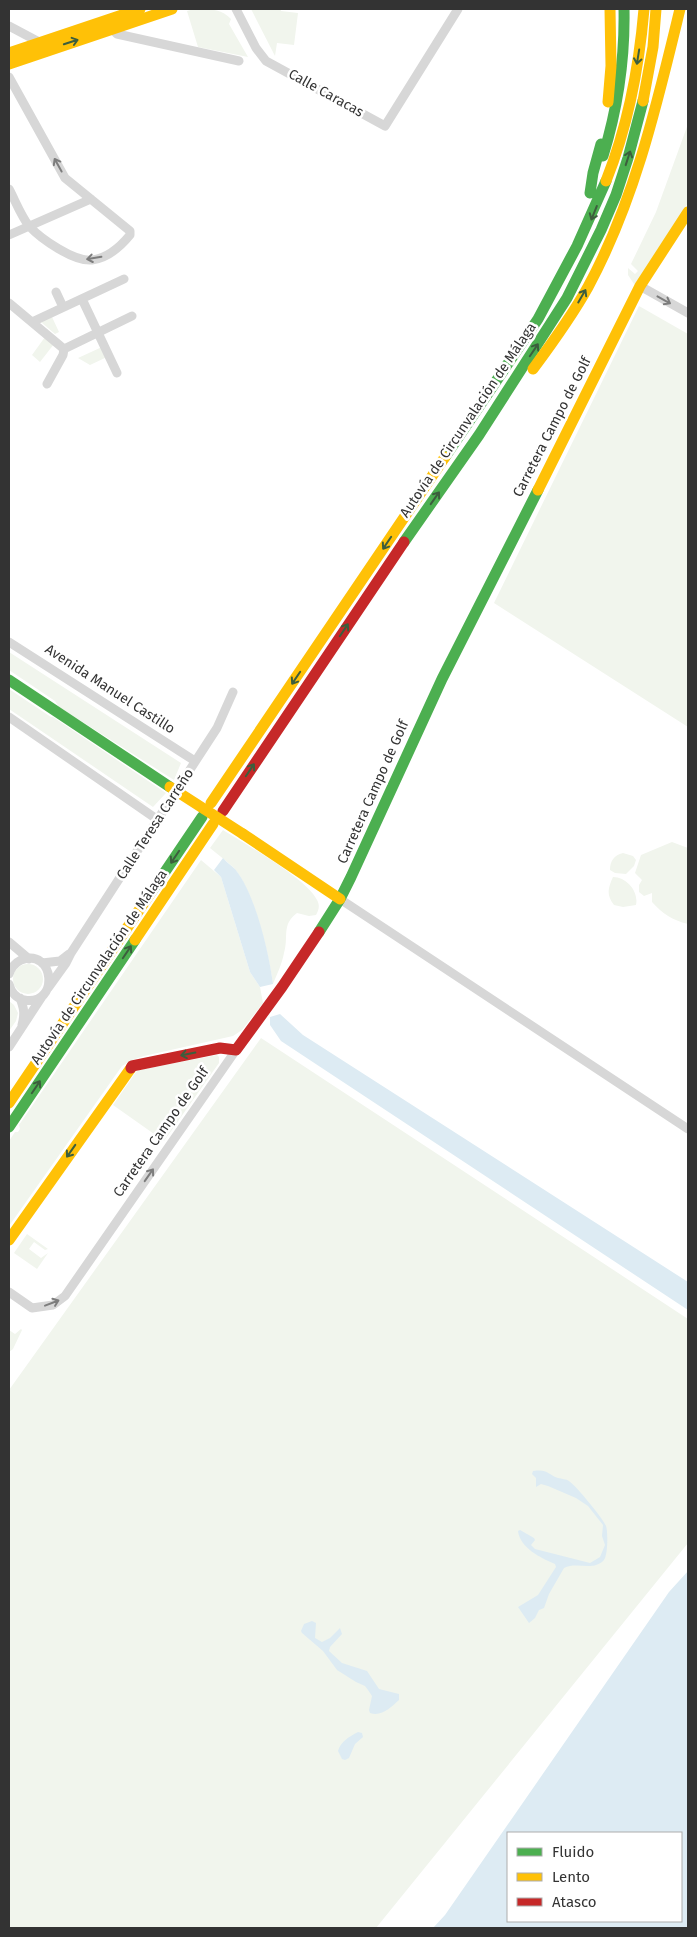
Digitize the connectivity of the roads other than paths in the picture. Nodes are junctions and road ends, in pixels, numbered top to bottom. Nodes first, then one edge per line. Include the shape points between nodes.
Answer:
1 (172, 9) edge
2 (236, 9) edge
3 (458, 9) edge
4 (610, 9) edge
5 (624, 9) edge
6 (644, 9) edge
7 (656, 9) edge
8 (680, 9) edge
9 (136, 10) edge
10 (688, 24) edge
11 (10, 27) edge
12 (112, 29) junction
13 (41, 43) junction
14 (9, 53) edge
15 (239, 61) dead end
16 (9, 64) edge
17 (9, 76) edge
18 (656, 106) junction
19 (9, 189) edge
20 (590, 193) junction
21 (91, 198) junction
22 (688, 212) edge
23 (29, 225) junction
24 (9, 235) edge
25 (124, 279) dead end
26 (640, 286) junction
27 (56, 292) dead end
28 (82, 299) junction
29 (9, 303) edge
30 (63, 308) junction
31 (688, 313) edge
32 (132, 316) dead end
33 (32, 322) junction
34 (98, 333) junction
35 (64, 349) junction
36 (118, 373) dead end
37 (47, 384) dead end
38 (484, 400) junction
39 (479, 435) junction
40 (9, 642) edge
41 (9, 680) edge
42 (233, 692) dead end
43 (9, 717) edge
44 (195, 761) junction
45 (211, 803) dead end
46 (223, 811) dead end
47 (202, 817) dead end
48 (158, 820) junction
49 (214, 824) dead end
50 (340, 899) junction
51 (9, 942) edge
52 (71, 953) junction
53 (29, 959) junction
54 (42, 963) junction
55 (9, 974) edge
56 (9, 987) edge
57 (46, 991) junction
58 (20, 998) junction
59 (20, 1030) junction
60 (9, 1047) edge
61 (236, 1050) junction
62 (9, 1103) edge
63 (9, 1127) edge
64 (688, 1129) edge
65 (9, 1240) edge
66 (9, 1292) edge

1 - 12 main road
2 - 3 street, Calle Caracas via 266,61 385,126
4 - 20 main road via 611,66 606,116
5 - 20 main road via 623,70 607,142
6 -> 38 main road, Autovía de Circunvalación de Málaga via 631,94 602,192 555,290
39 -> 7 main road, Autovía de Circunvalación de Málaga via 567,297 598,237 633,140 646,84
8 - 18 main road
9 - 13 main road
10 - 18 main road
11 - 13 street
12 - 15 street via 117,34
16 -> 12 main road
13 - 14 main road
21 -> 17 street via 65,178
39 -> 18 main road via 546,352 588,285 614,233 635,179
19 - 23 street
20 - 38 main road via 548,284 488,384
21 - 23 street
21 -> 23 street via 130,231 120,248 92,260 80,258 49,244
22 - 26 main road, Carretera Campo de Golf
23 - 24 street
25 - 28 street
26 -> 31 street
26 - 50 main road, Carretera Campo de Golf via 442,679
27 - 30 street
28 - 30 street
28 - 34 street
29 - 33 street
30 - 33 street
32 - 34 street
33 - 35 street
34 - 35 street
34 - 36 street
35 - 37 street via 64,356
38 -> 45 main road, Autovía de Circunvalación de Málaga
46 -> 39 main road, Autovía de Circunvalación de Málaga
40 - 44 street, Avenida Manuel Castillo
41 - 50 main road, bridge
42 - 44 street, Calle Teresa Carreño via 217,728
43 - 48 street
44 - 48 street, Calle Teresa Carreño
47 -> 62 main road, Autovía de Circunvalación de Málaga
48 - 52 street, Calle Teresa Carreño
63 -> 49 main road, Autovía de Circunvalación de Málaga
50 - 61 main road, Carretera Campo de Golf
50 - 64 street
51 - 53 street
52 - 54 street via 60,962
52 - 57 street, Calle Teresa Carreño
53 - 54 street
53 - 55 street via 16,963
54 - 57 street via 49,974
56 - 58 street
57 - 58 street via 32,1000
57 - 59 street, Calle Teresa Carreño
58 - 59 street, Calle Teresa Carreño via 24,1008
59 - 60 street, Calle Teresa Carreño
61 -> 65 main road via 220,1048 132,1066
66 -> 61 street, Carretera Campo de Golf via 32,1308 53,1305 65,1296

